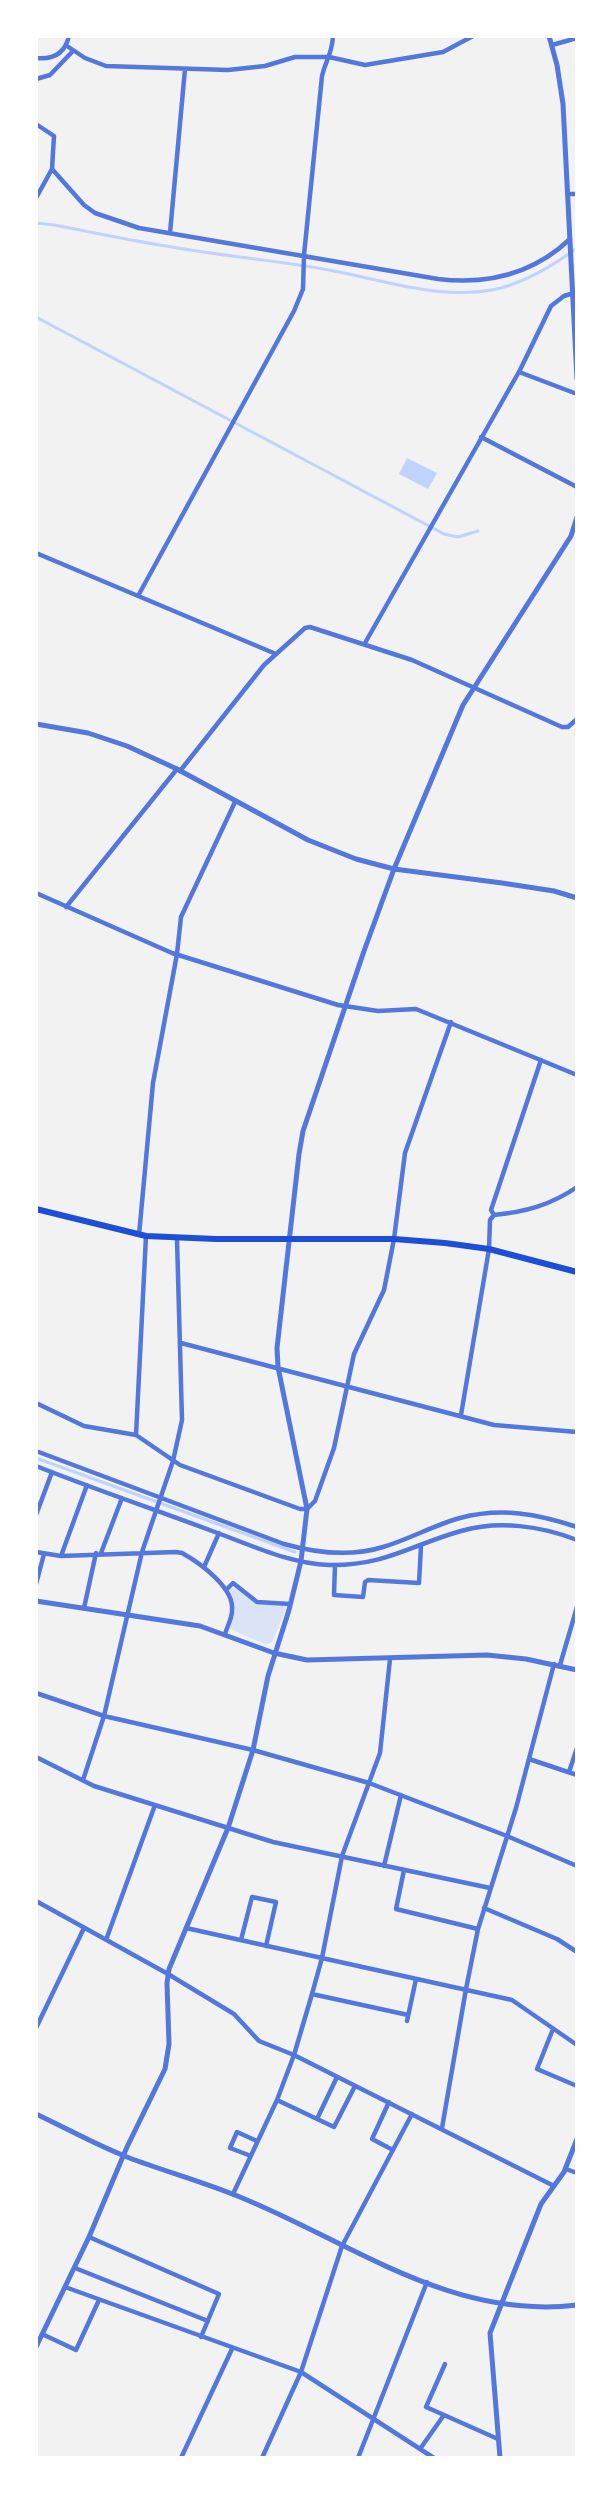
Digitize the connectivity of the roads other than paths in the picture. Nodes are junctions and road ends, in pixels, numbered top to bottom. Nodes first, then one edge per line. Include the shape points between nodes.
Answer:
1 (69, 36) edge
2 (333, 36) edge
3 (472, 36) edge
4 (549, 36) edge
5 (577, 38) edge
6 (552, 45) junction
7 (67, 46) junction
8 (73, 51) junction
9 (329, 57) junction
10 (36, 58) edge
11 (185, 69) junction
12 (36, 79) edge
13 (36, 124) edge
14 (51, 169) junction
15 (568, 194) junction
16 (577, 194) edge
17 (36, 198) edge
18 (170, 233) junction
19 (570, 242) junction
20 (304, 255) junction
21 (575, 293) edge
22 (519, 372) junction
23 (577, 376) edge
24 (577, 394) edge
25 (481, 437) junction
26 (577, 488) edge
27 (577, 517) edge
28 (574, 536) edge
29 (36, 552) edge
30 (138, 596) junction
31 (365, 643) junction
32 (276, 654) junction
33 (472, 687) junction
34 (577, 719) edge
35 (36, 724) edge
36 (178, 770) junction
37 (235, 802) junction
38 (394, 869) junction
39 (36, 893) edge
40 (577, 898) edge
41 (66, 907) junction
42 (177, 954) junction
43 (345, 1005) junction
44 (451, 1022) junction
45 (541, 1060) junction
46 (577, 1075) edge
47 (577, 1187) edge
48 (36, 1209) edge
49 (494, 1215) junction
50 (142, 1236) junction
51 (177, 1239) junction
52 (290, 1239) junction
53 (394, 1239) junction
54 (489, 1249) junction
55 (577, 1272) edge
56 (180, 1343) junction
57 (278, 1367) junction
58 (348, 1386) junction
59 (36, 1403) edge
60 (461, 1415) junction
61 (577, 1432) edge
62 (136, 1435) junction
63 (36, 1451) edge
64 (173, 1461) junction
65 (36, 1466) edge
66 (52, 1472) junction
67 (87, 1485) junction
68 (122, 1498) junction
69 (161, 1498) junction
70 (307, 1509) junction
71 (156, 1510) junction
72 (36, 1515) edge
73 (577, 1527) edge
74 (219, 1533) junction
75 (577, 1540) edge
76 (421, 1546) junction
77 (302, 1549) junction
78 (36, 1552) edge
79 (142, 1552) junction
80 (98, 1553) junction
81 (45, 1554) junction
82 (61, 1556) junction
83 (301, 1561) junction
84 (335, 1565) junction
85 (204, 1568) junction
86 (36, 1584) edge
87 (226, 1590) junction
88 (36, 1601) edge
89 (290, 1604) junction
90 (577, 1606) edge
91 (84, 1608) junction
92 (127, 1614) junction
93 (225, 1634) junction
94 (274, 1653) junction
95 (390, 1659) junction
96 (557, 1665) junction
97 (577, 1670) edge
98 (36, 1693) edge
99 (104, 1716) junction
100 (577, 1748) edge
101 (253, 1750) junction
102 (36, 1757) edge
103 (529, 1759) junction
104 (569, 1772) junction
105 (577, 1775) edge
106 (83, 1779) junction
107 (369, 1783) junction
108 (401, 1795) junction
109 (155, 1805) junction
110 (228, 1828) junction
111 (507, 1836) junction
112 (342, 1856) junction
113 (384, 1866) junction
114 (577, 1866) edge
115 (404, 1870) junction
116 (490, 1888) junction
117 (36, 1901) edge
118 (484, 1908) junction
119 (84, 1928) junction
120 (186, 1928) junction
121 (478, 1929) junction
122 (241, 1940) junction
123 (106, 1941) junction
124 (266, 1946) junction
125 (577, 1952) edge
126 (322, 1958) junction
127 (168, 1974) junction
128 (416, 1979) junction
129 (466, 1989) junction
130 (312, 1994) junction
131 (36, 2028) edge
132 (553, 2029) junction
133 (577, 2045) edge
134 (294, 2055) junction
135 (337, 2077) junction
136 (355, 2086) junction
137 (577, 2086) edge
138 (277, 2100) junction
139 (389, 2102) junction
140 (36, 2114) edge
141 (412, 2114) junction
142 (317, 2119) junction
143 (442, 2128) junction
144 (577, 2139) edge
145 (257, 2141) junction
146 (393, 2150) junction
147 (123, 2156) junction
148 (251, 2156) junction
149 (566, 2169) junction
150 (577, 2173) edge
151 (554, 2186) junction
152 (233, 2194) junction
153 (89, 2237) junction
154 (342, 2246) junction
155 (75, 2268) junction
156 (427, 2282) junction
157 (65, 2288) junction
158 (99, 2300) junction
159 (501, 2305) junction
160 (577, 2305) edge
161 (208, 2320) junction
162 (42, 2334) junction
163 (201, 2337) junction
164 (36, 2347) edge
165 (232, 2349) junction
166 (445, 2364) dead end
167 (300, 2372) junction
168 (444, 2415) junction
169 (372, 2418) junction
170 (498, 2439) junction
171 (420, 2449) junction
172 (181, 2458) edge
173 (262, 2458) edge
174 (357, 2458) edge
175 (434, 2458) edge
176 (500, 2458) edge

1 - 7 street
2 - 9 street
3 - 9 street via 443,52 365,65
4 - 6 street
5 - 6 street
6 - 15 street via 561,86
7 - 8 street
7 - 10 street via 48,59
8 - 11 street via 106,66
8 - 12 street via 50,75
9 - 11 street via 295,57 265,66 228,70
9 - 20 street via 322,76
11 - 18 street
13 - 14 street via 54,136
14 - 17 street
14 - 18 street via 94,213 139,228
15 - 16 street
15 - 19 street
18 - 20 street
19 - 20 street via 522,271 464,282
19 - 21 street
20 - 30 street via 303,289 294,311
21 - 22 street via 551,306
21 - 23 street
22 - 24 street
22 - 25 street
25 - 26 street
25 - 31 street
27 - 28 street
28 - 33 street
29 - 30 street
30 - 32 street
31 - 32 street via 310,627
31 - 33 street
32 - 36 street
33 - 34 street via 562,727
33 - 38 street
35 - 36 street via 112,740
36 - 37 street
36 - 41 street
37 - 38 street via 326,848
37 - 42 street via 181,917
38 - 40 street via 554,891
38 - 43 street
39 - 41 street
41 - 42 street
42 - 43 street
42 - 50 street via 153,1083
43 - 44 street via 378,1011 416,1010
43 - 52 street via 303,1131
44 - 45 street
44 - 53 street via 405,1153
45 - 46 street
45 - 49 street via 491,1210
47 - 49 street via 530,1210
48 - 50 main road
49 - 54 street via 490,1220
50 - 51 main road
50 - 62 street
51 - 52 main road
51 - 56 street
52 - 53 main road
52 - 57 street via 278,1332
53 - 54 main road
53 - 58 street via 384,1290 354,1354
54 - 55 main road
54 - 60 street
56 - 57 street
56 - 64 street via 182,1420
57 - 58 street
57 - 70 street
58 - 60 street
58 - 70 street via 334,1448 315,1501
59 - 62 street via 84,1426
60 - 61 street via 503,1426
62 - 64 street
63 - 69 street
64 - 69 street
64 - 70 street
65 - 66 street
66 - 67 street
66 - 72 street
67 - 68 street
67 - 82 street
68 - 71 street
68 - 80 street
69 - 71 street
69 - 77 street
70 - 77 street
71 - 74 street
71 - 79 street
73 - 77 street via 528,1513 493,1513 462,1517 364,1551
74 - 83 street
74 - 85 street
75 - 76 street via 540,1529 506,1525 462,1531
76 - 84 street via 385,1559
76 - 84 street via 419,1583 368,1580 363,1598 334,1595
77 - 83 street
78 - 81 street
79 - 80 street
79 - 85 street via 176,1552
79 - 92 street
80 - 82 street
80 - 91 street
81 - 82 street
81 - 86 street
83 - 84 street
83 - 89 street
85 - 87 street
87 - 89 street via 233,1583 257,1602
87 - 93 street via 232,1612
88 - 91 street
89 - 94 street
90 - 96 street
91 - 92 street
92 - 93 street
92 - 99 street
93 - 94 street
94 - 95 street via 307,1660
94 - 101 street
95 - 96 street via 487,1655
95 - 107 street via 380,1753
96 - 97 street
96 - 103 street
98 - 99 street
99 - 101 street
99 - 106 street
100 - 104 street
101 - 107 street
101 - 110 street
102 - 106 street
103 - 104 street
103 - 111 street
104 - 105 street
106 - 109 street
107 - 108 street
107 - 112 street
108 - 111 street
108 - 113 street
109 - 110 street
109 - 123 street
110 - 112 street
110 - 120 street
111 - 114 street
111 - 116 street
112 - 113 street
112 - 126 street
113 - 115 street
115 - 116 street
115 - 121 street via 396,1909
116 - 118 street
117 - 119 street
118 - 121 street
118 - 125 street via 557,1939
119 - 123 street
119 - 131 street
120 - 122 street
120 - 127 street
121 - 129 street
122 - 124 street
122 - 124 street via 252,1897 276,1902
123 - 127 street
124 - 126 street
126 - 128 street
126 - 130 street
127 - 134 street via 234,2014 259,2041
127 - 147 street via 169,2044 165,2070
128 - 129 street
128 - 130 street via 407,2018
129 - 132 street via 512,2000
129 - 143 street
130 - 134 street
132 - 133 street
132 - 137 street via 537,2069
134 - 135 street
134 - 138 street
135 - 136 street
135 - 142 street
136 - 139 street
136 - 142 street via 334,2127
138 - 142 street
138 - 145 street
139 - 141 street
139 - 146 street via 372,2139
140 - 147 street
141 - 143 street
141 - 146 street
143 - 151 street
144 - 149 street
145 - 148 street
145 - 148 street via 237,2132 230,2148
146 - 154 street
147 - 152 street
147 - 153 street
148 - 152 street
149 - 150 street
149 - 151 street
151 - 159 street via 541,2204
152 - 154 street
153 - 155 street
153 - 161 street via 219,2294
154 - 156 street via 381,2266
154 - 167 street
155 - 157 street
155 - 161 street
156 - 159 street
156 - 169 street
157 - 158 street
157 - 162 street
158 - 162 street via 76,2350
158 - 163 street
159 - 160 street
159 - 170 street via 490,2334
161 - 163 street
162 - 164 street
163 - 165 street
165 - 167 street
165 - 172 street
166 - 168 street via 426,2407
167 - 169 street
167 - 173 street
168 - 170 street
168 - 171 street
169 - 171 street
169 - 174 street
170 - 176 street
171 - 175 street

